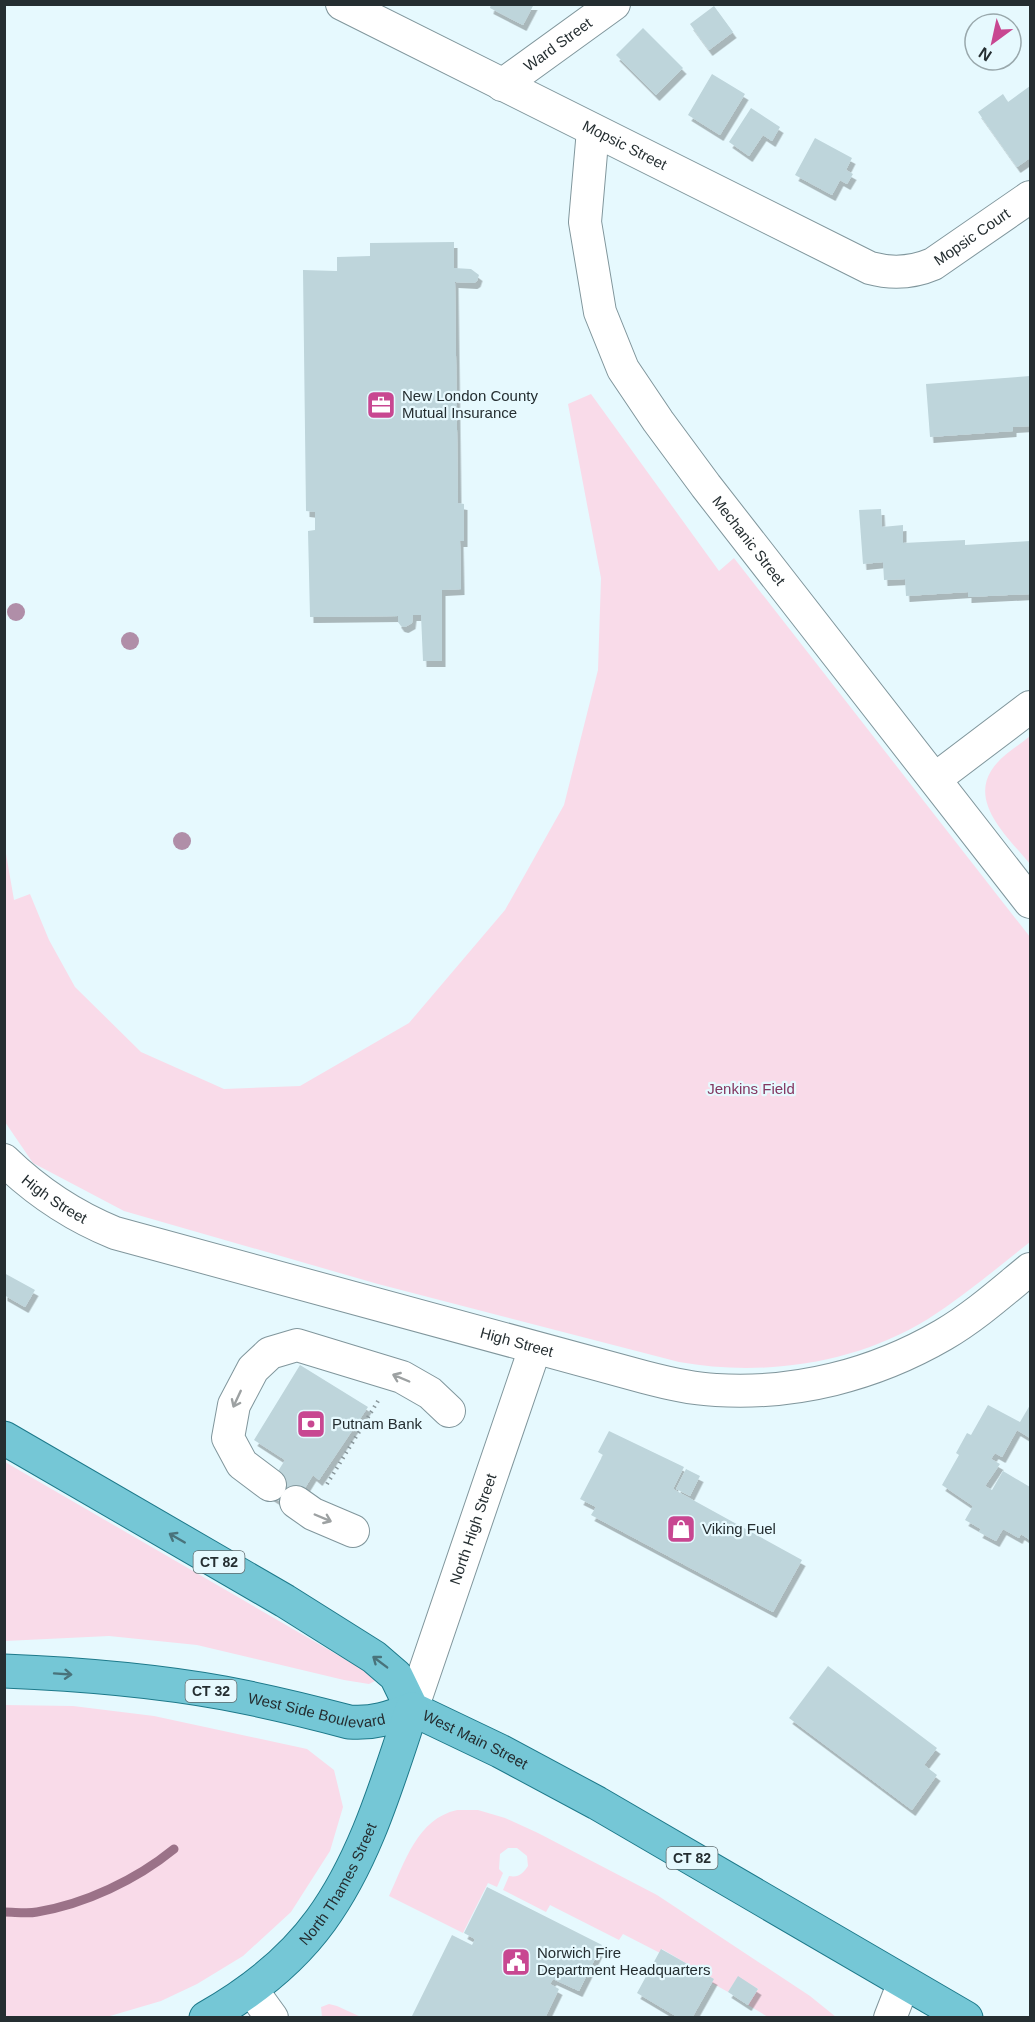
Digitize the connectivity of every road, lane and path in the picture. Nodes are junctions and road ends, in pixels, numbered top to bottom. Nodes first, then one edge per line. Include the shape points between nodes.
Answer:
1 (342, 4) edge
2 (614, 4) edge
3 (502, 85) junction
4 (593, 130) junction
5 (1030, 197) edge
6 (910, 271) joint
7 (1030, 707) edge
8 (935, 779) junction
9 (1030, 902) edge
10 (4, 1160) edge
11 (1030, 1269) edge
12 (535, 1347) junction
13 (380, 1398) dead end
14 (449, 1411) dead end
15 (4, 1438) edge
16 (326, 1484) dead end
17 (353, 1530) dead end
18 (4, 1671) edge
19 (412, 1709) junction
20 (904, 1982) junction
21 (251, 1989) junction
22 (206, 2018) edge
23 (272, 2018) edge
24 (890, 2018) edge
25 (966, 2018) edge

1 - 3 street, Mopsic Street
2 - 3 street, Ward Street
3 - 4 street, Mopsic Street
4 - 6 street, Mopsic Street via 856,262 886,272
4 - 8 street, Mechanic Street via 585,222 600,312 623,369 706,486
5 - 6 street, Mopsic Court via 939,261
7 - 8 street
8 - 9 street, Mechanic Street
10 - 12 street, High Street via 58,1204 115,1233
11 - 12 street, High Street via 971,1316 918,1348 891,1362 825,1382 716,1390 680,1386
12 - 19 street, North High Street
13 - 16 path
14 -> 17 street via 430,1393 402,1377 297,1346 270,1353 253,1369 234,1405 228,1438 242,1464 313,1514
19 -> 15 main road, West Main Street / CT 82 via 396,1676 374,1657
18 -> 19 main road, West Side Boulevard / CT 32 via 167,1684 362,1723 381,1721
19 - 20 main road, West Main Street / CT 82 via 523,1762 597,1803
19 - 21 main road, North Thames Street via 377,1809 340,1890 306,1938
20 - 24 street
20 - 25 main road, West Main Street / CT 82
21 - 22 main road, North Thames Street
21 - 23 street

